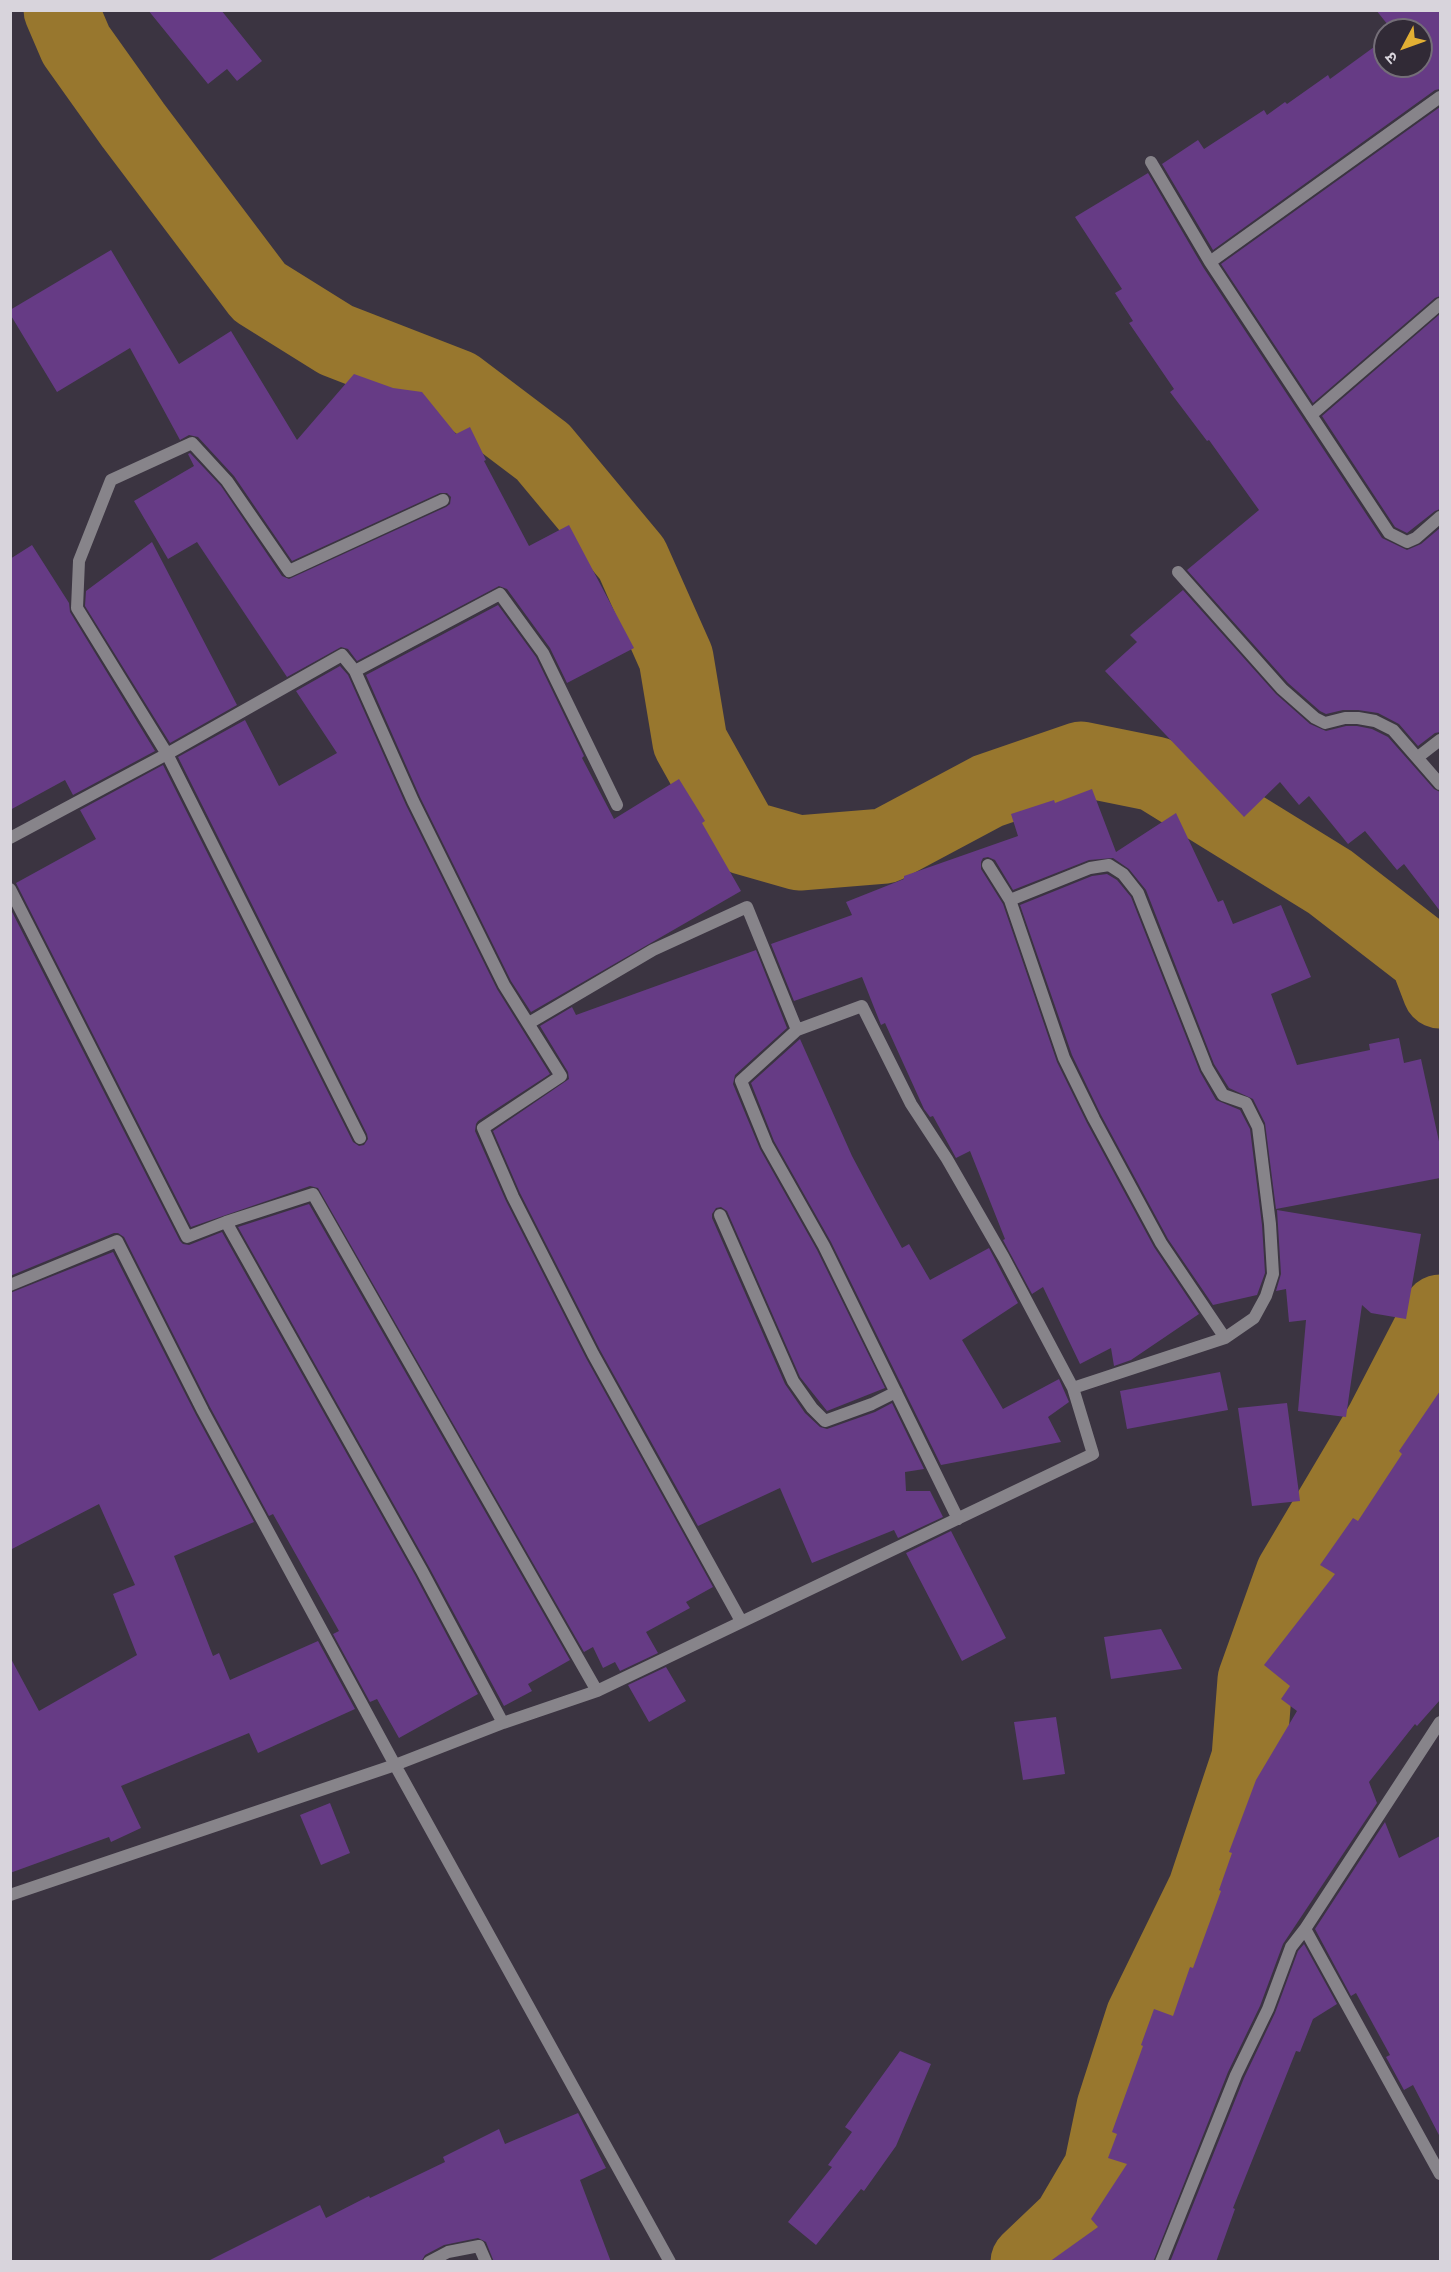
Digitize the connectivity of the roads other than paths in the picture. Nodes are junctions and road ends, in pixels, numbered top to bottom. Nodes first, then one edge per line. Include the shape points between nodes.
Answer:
1 (1440, 97) edge
2 (1151, 162) dead end
3 (1210, 262) junction
4 (1440, 304) edge
5 (1311, 415) junction
6 (443, 500) dead end
7 (1440, 517) edge
8 (1178, 572) dead end
9 (355, 671) junction
10 (1440, 740) edge
11 (167, 754) junction
12 (1418, 757) junction
13 (1440, 784) edge
14 (617, 805) dead end
15 (10, 838) edge
16 (988, 865) dead end
17 (10, 888) edge
18 (1010, 900) junction
19 (529, 1023) junction
20 (796, 1030) junction
21 (360, 1138) dead end
22 (720, 1215) dead end
23 (226, 1222) junction
24 (10, 1285) edge
25 (1226, 1338) junction
26 (1073, 1388) junction
27 (896, 1392) junction
28 (957, 1519) junction
29 (741, 1621) junction
30 (597, 1691) junction
31 (1440, 1722) edge
32 (503, 1723) junction
33 (395, 1765) junction
34 (10, 1895) edge
35 (1305, 1929) junction
36 (1440, 2174) edge
37 (429, 2262) edge
38 (486, 2262) edge
39 (670, 2262) edge
40 (1161, 2262) edge

1 - 3 street
2 - 3 street
3 - 5 street
4 - 5 street
5 - 7 street via 1389,533 1407,542
6 - 11 street via 289,571 227,481 192,442 111,480 79,561 77,608
8 - 12 street via 1282,689 1315,718 1326,723 1345,718 1375,721 1393,730
9 - 11 street via 342,655
9 - 14 street via 500,594 543,653
9 - 19 street via 412,801 504,985
10 - 12 street
11 - 15 street
11 - 21 street
12 - 13 street
16 - 18 street
17 - 23 street via 187,1237
18 - 25 street via 1064,1058 1094,1119 1161,1243
18 - 25 street via 1090,868 1109,864 1123,874 1138,892 1207,1068 1223,1095 1246,1103 1258,1127 1273,1274 1254,1318
19 - 20 street via 653,950 747,907
19 - 29 street via 561,1076 483,1128 513,1197 593,1354
20 - 26 street via 862,1006 911,1104 1004,1258
20 - 27 street via 741,1081 767,1145 824,1246
22 - 27 street via 793,1381 812,1408 825,1421
23 - 30 street via 313,1194
23 - 32 street
24 - 33 street via 117,1241 203,1410
25 - 26 street
26 - 28 street via 1093,1454
27 - 28 street
28 - 29 street
29 - 30 street
30 - 32 street
31 - 35 street
32 - 33 street
33 - 34 street
33 - 39 street
35 - 36 street
35 - 40 street via 1291,1947
37 - 38 street via 448,2252 479,2246

